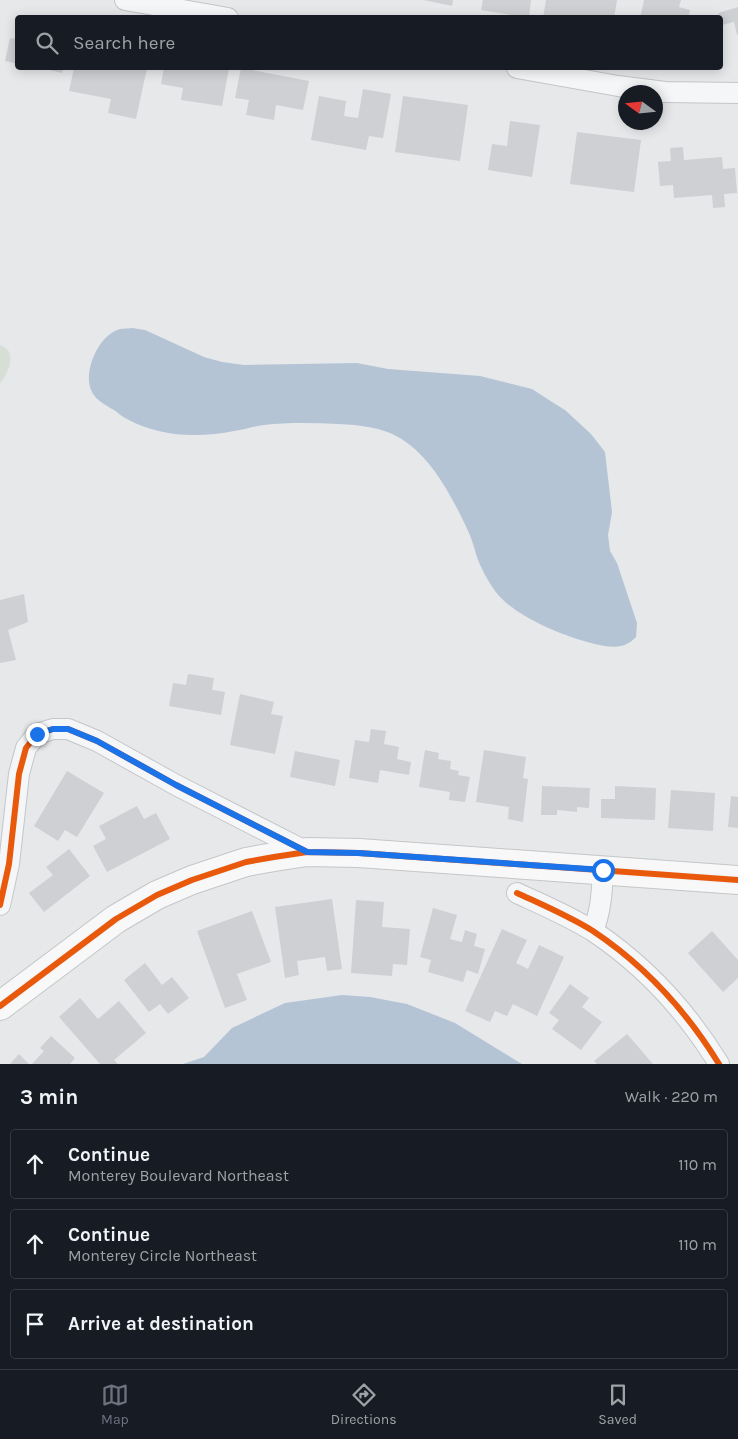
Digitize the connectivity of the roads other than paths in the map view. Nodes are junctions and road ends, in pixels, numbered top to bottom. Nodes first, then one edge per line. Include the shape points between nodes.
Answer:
1 (125, 0) edge
2 (211, 15) edge
3 (528, 70) edge
4 (738, 93) edge
5 (307, 852) junction
6 (603, 870) junction
7 (738, 880) edge
8 (517, 893) dead end
9 (0, 905) edge
10 (593, 931) junction
11 (0, 1006) edge
12 (719, 1064) edge

1 - 2 street
3 - 4 street via 664,92
5 - 6 street
5 - 9 street via 97,741 68,729 53,729 37,734 26,748 19,774 9,864
5 - 11 street via 246,862 157,895 116,919
6 - 7 street
6 - 10 street via 602,900
8 - 10 street
10 - 12 street via 662,988 694,1026

